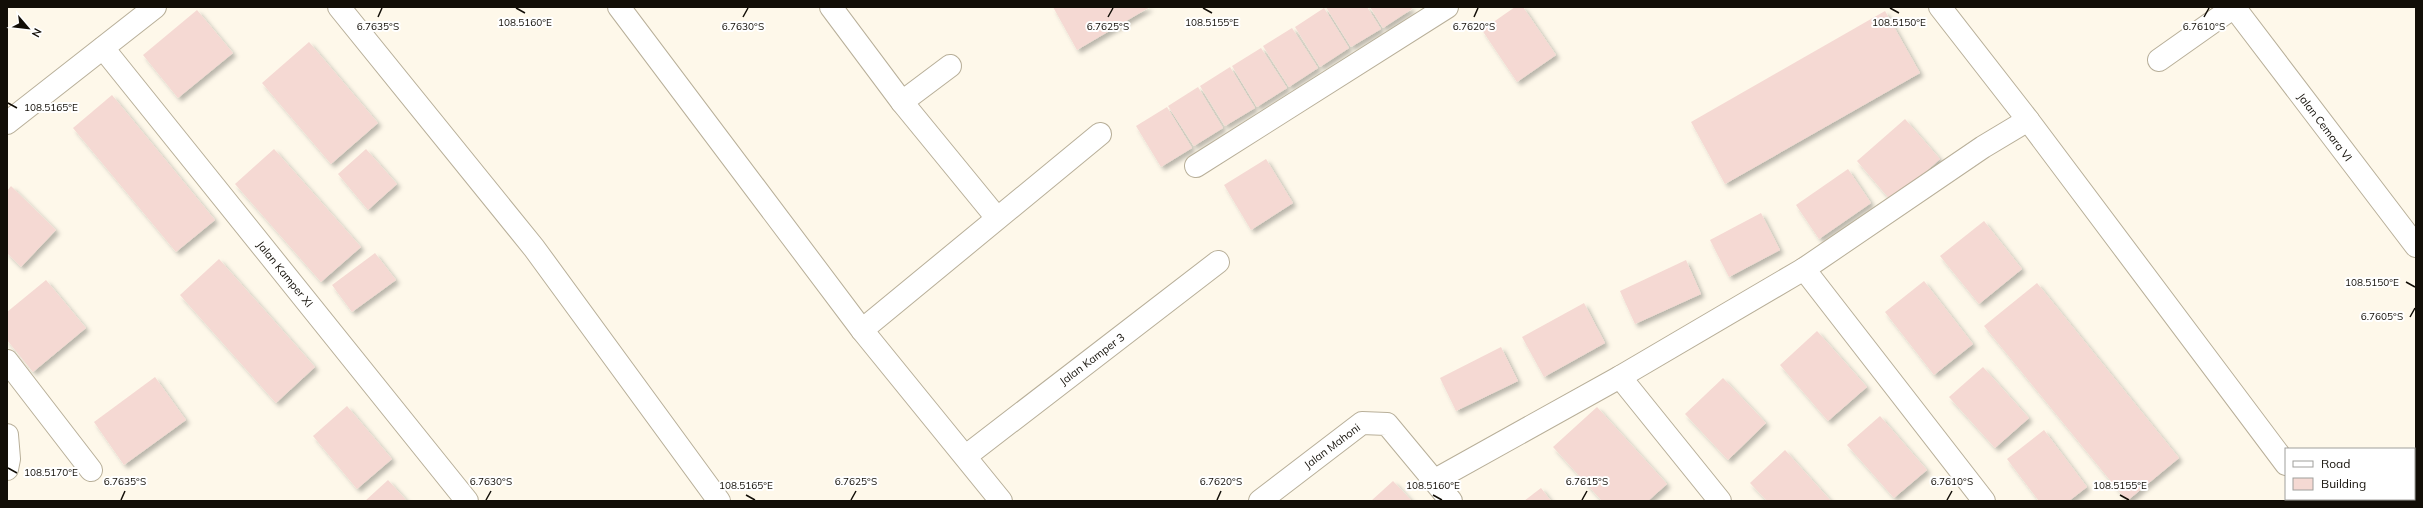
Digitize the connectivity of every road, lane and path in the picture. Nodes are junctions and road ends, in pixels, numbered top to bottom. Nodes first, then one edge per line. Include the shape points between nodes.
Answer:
1 (155, 7) edge
2 (339, 7) edge
3 (619, 7) edge
4 (831, 7) edge
5 (1447, 7) edge
6 (1940, 7) edge
7 (2234, 7) edge
8 (103, 48) junction
9 (2159, 60) dead end
10 (950, 66) dead end
11 (902, 102) junction
12 (2028, 120) junction
13 (7, 123) edge
14 (1100, 134) dead end
15 (1196, 166) dead end
16 (997, 218) junction
17 (2416, 246) edge
18 (1218, 262) dead end
19 (1804, 269) junction
20 (862, 330) junction
21 (7, 361) edge
22 (1620, 377) junction
23 (7, 435) edge
24 (966, 456) junction
25 (2285, 463) edge
26 (7, 469) edge
27 (91, 470) dead end
28 (1435, 480) junction
29 (467, 501) edge
30 (719, 501) edge
31 (1002, 501) edge
32 (1260, 501) edge
33 (1451, 501) edge
34 (1720, 501) edge
35 (1984, 501) edge

1 - 8 street
2 - 30 street via 534,248
3 - 20 street
4 - 11 street
5 - 15 street
6 - 12 street
7 - 9 street
7 - 17 street, Jalan Cemara VI
8 - 13 street
8 - 29 street, Jalan Kamper XI
10 - 11 street
11 - 16 street
12 - 19 street via 1983,147
12 - 25 street
14 - 16 street
16 - 20 street
18 - 24 street, Jalan Kamper 3
19 - 22 street
19 - 35 street
20 - 24 street
21 - 27 street
22 - 28 street
22 - 34 street
23 - 26 street
24 - 31 street
28 - 32 street, Jalan Mahoni via 1387,424 1362,423
28 - 33 street, Jalan Mahoni

